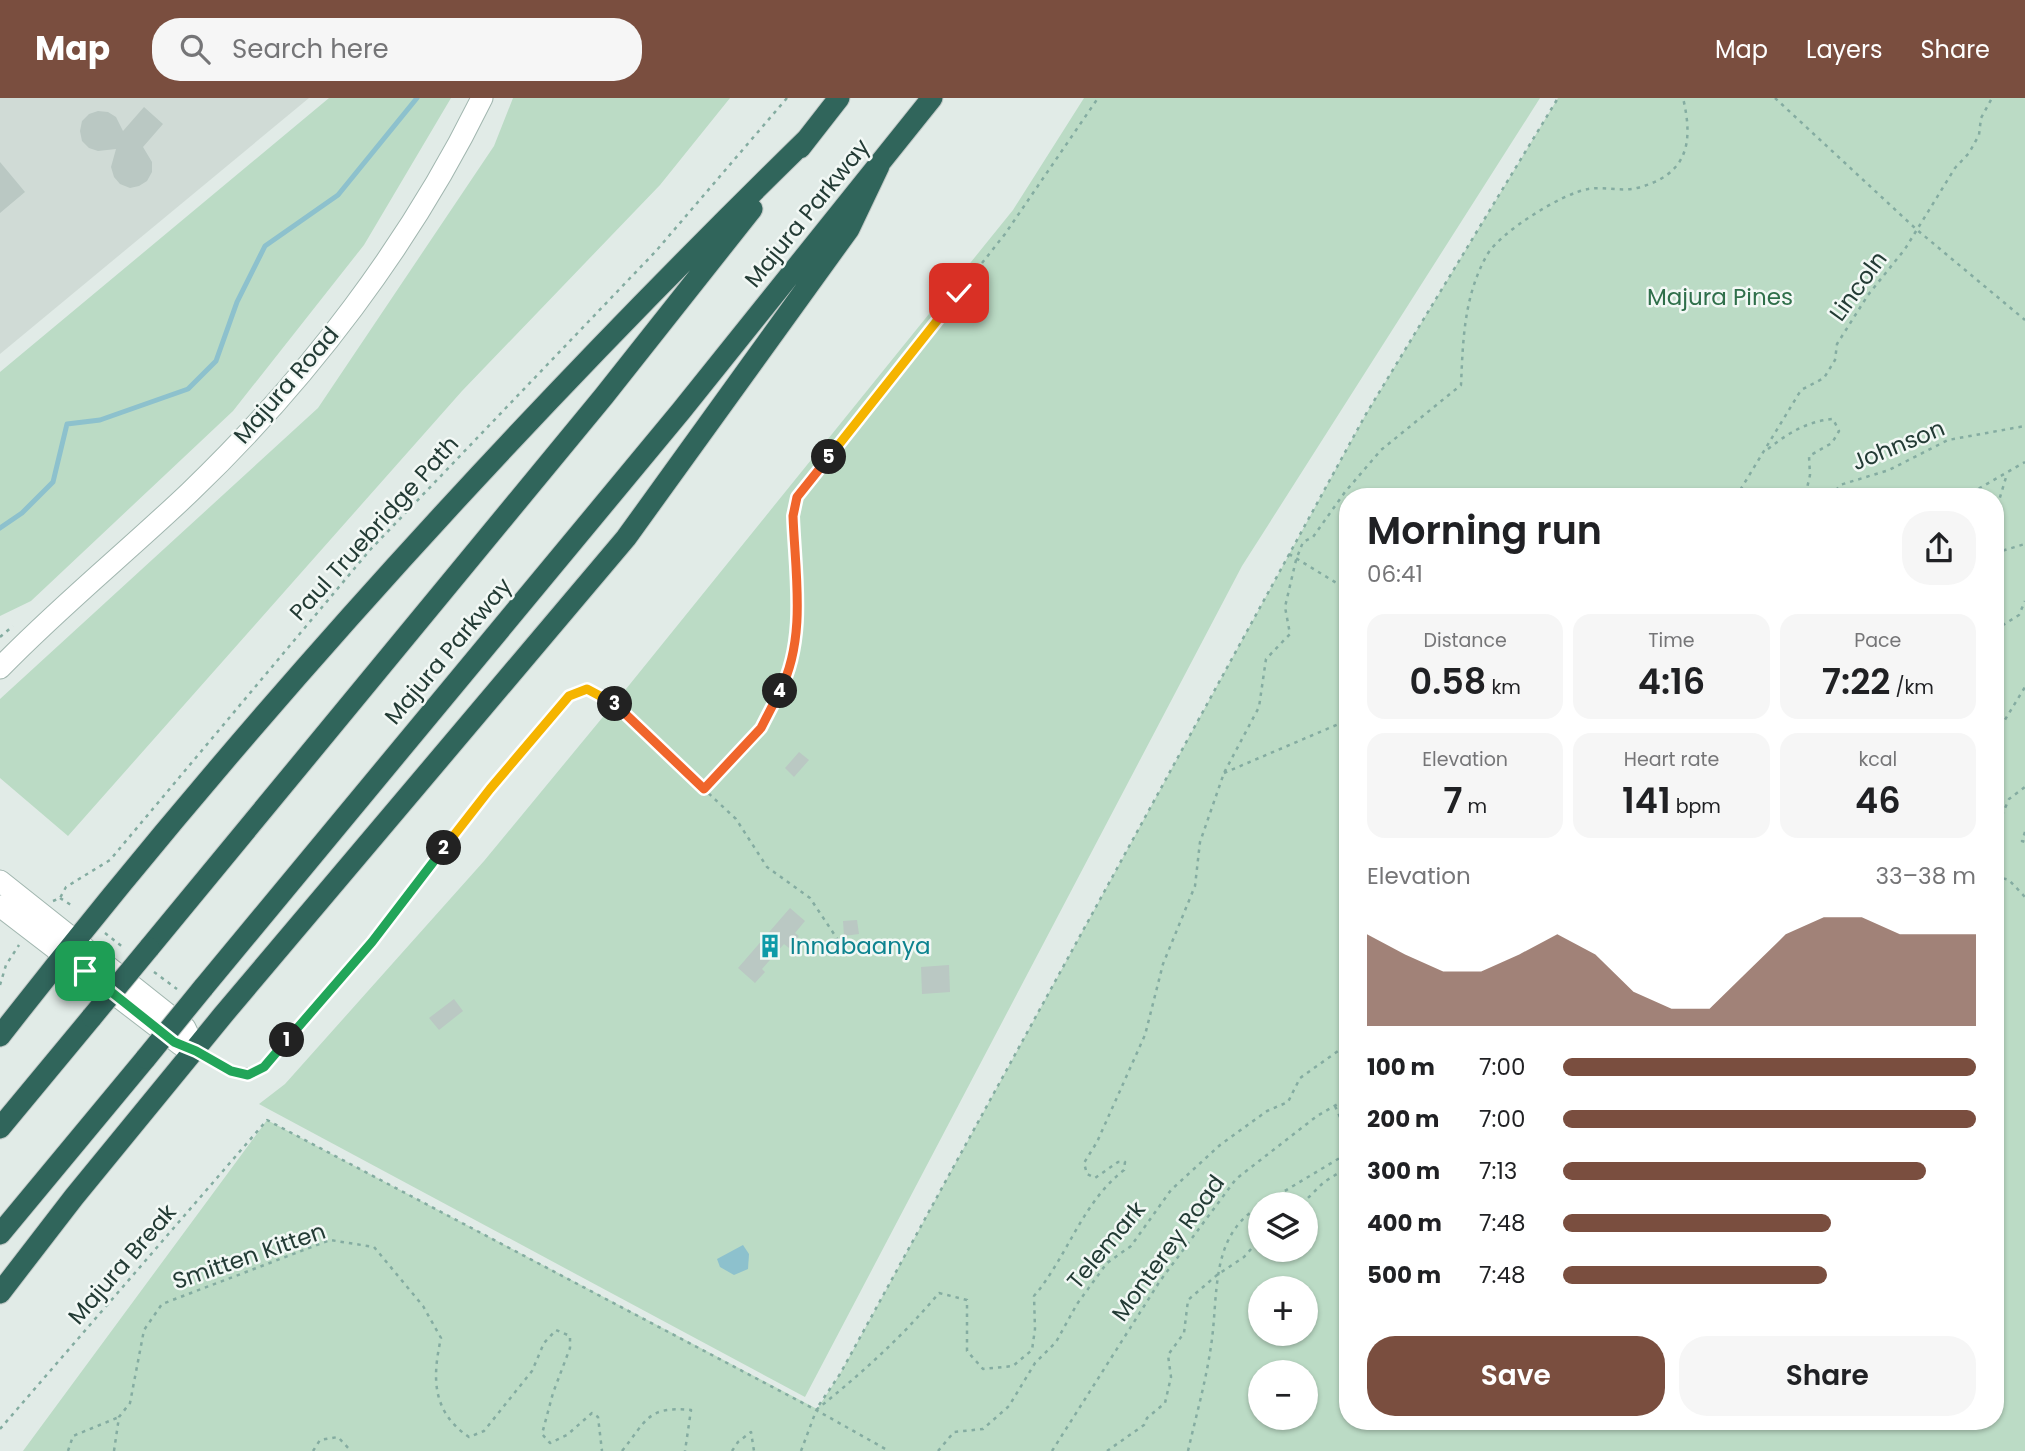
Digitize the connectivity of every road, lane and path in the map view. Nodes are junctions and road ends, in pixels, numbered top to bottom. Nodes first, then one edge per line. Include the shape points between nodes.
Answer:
1 (482, 98) edge
2 (787, 98) edge
3 (839, 98) edge
4 (932, 98) edge
5 (1098, 98) edge
6 (1558, 98) edge
7 (1683, 98) edge
8 (1774, 98) edge
9 (1992, 98) edge
10 (807, 139) junction
11 (879, 166) junction
12 (1916, 229) junction
13 (2025, 320) edge
14 (2025, 426) edge
15 (1765, 452) junction
16 (2025, 461) edge
17 (2007, 472) junction
18 (1348, 488) edge
19 (1742, 488) edge
20 (1807, 488) edge
21 (1838, 488) edge
22 (1979, 488) edge
23 (2002, 488) edge
24 (1339, 500) edge
25 (2025, 544) edge
26 (2004, 550) edge
27 (1289, 554) junction
28 (1296, 560) junction
29 (1339, 585) edge
30 (2025, 601) edge
31 (2019, 615) junction
32 (2025, 615) edge
33 (2004, 624) edge
34 (37, 630) junction
35 (0, 654) edge
36 (0, 668) edge
37 (2025, 687) edge
38 (2004, 721) edge
39 (1339, 724) edge
40 (650, 738) joint
41 (1224, 773) junction
42 (2025, 787) edge
43 (704, 789) junction
44 (2004, 810) edge
45 (2025, 832) edge
46 (2025, 842) edge
47 (2004, 879) edge
48 (0, 881) edge
49 (2025, 897) edge
50 (60, 898) junction
51 (71, 905) dead end
52 (0, 906) edge
53 (37, 923) junction
54 (838, 940) dead end
55 (69, 947) junction
56 (0, 985) edge
57 (0, 1036) edge
58 (1339, 1050) edge
59 (196, 1051) junction
60 (1339, 1103) edge
61 (1335, 1105) junction
62 (1339, 1114) edge
63 (0, 1128) edge
64 (1339, 1158) edge
65 (1339, 1173) edge
66 (1284, 1192) edge
67 (1314, 1192) edge
68 (1248, 1213) edge
69 (0, 1234) edge
70 (1248, 1252) edge
71 (1217, 1275) junction
72 (0, 1293) edge
73 (816, 1410) junction
74 (119, 1417) junction
75 (0, 1429) edge
76 (68, 1451) edge
77 (114, 1451) edge
78 (313, 1451) edge
79 (351, 1451) edge
80 (602, 1451) edge
81 (622, 1451) edge
82 (685, 1451) edge
83 (732, 1451) edge
84 (754, 1451) edge
85 (801, 1451) edge
86 (889, 1451) edge
87 (938, 1451) edge
88 (1052, 1451) edge
89 (1107, 1451) edge
90 (1188, 1451) edge

1 - 34 main road, Majura Road via 405,231 324,344 192,490
2 - 50 path, Paul Truebridge Path via 656,251 370,550 110,860 66,887
3 - 10 highway, Majura Parkway
4 - 11 highway, Majura Parkway
5 - 43 path via 1004,234 797,497 793,516 797,633 786,679 761,728
6 - 27 path via 1366,414
7 - 18 path via 1689,125 1682,161 1665,176 1635,189 1587,189 1530,215 1488,253 1466,309 1461,385 1381,450
8 - 12 path
9 - 12 path, Lincoln via 1969,153
10 - 55 highway via 610,338 390,573
10 - 63 highway, Majura Parkway, bridge via 604,396
11 - 59 highway via 849,229 626,538
11 - 69 highway, Majura Parkway, bridge via 673,422
12 - 13 path
12 - 15 path, Lincoln via 1836,344 1835,359 1824,378 1801,390
14 - 21 path, Johnson via 1948,440 1889,470
15 - 19 path, Lincoln
15 - 20 path, Johnson via 1816,420 1833,419 1839,431 1832,443 1809,456
16 - 17 path
17 - 22 path
17 - 23 path
24 - 28 path via 1313,537 1303,542
25 - 26 path
27 - 28 path
27 - 73 path
28 - 29 path
28 - 41 path via 1285,607 1290,634 1266,659 1259,707
30 - 31 path
31 - 32 path
31 - 33 path
34 - 35 main road, Majura Road
34 - 36 main road, Majura Road
37 - 38 path
39 - 41 path
40 - 43 path
40 - 59 lane via 611,699 587,689 569,696 490,789 372,942 264,1067 248,1075
41 - 73 path via 1200,842 1195,886 1163,964 1145,1035 1084,1163 1087,1174 1096,1178 1118,1161 1125,1162 1124,1170 1103,1186 1051,1276 1034,1296 1032,1350 1013,1366 983,1369 967,1351 967,1300 939,1293 874,1362
42 - 44 path via 2009,799
43 - 54 path via 736,819 767,867 810,898
45 - 46 path
47 - 49 path
48 - 53 main road
50 - 51 path
50 - 53 path, Paul Truebridge Path via 54,899
52 - 53 main road
53 - 55 main road
53 - 56 path, Paul Truebridge Path via 6,965
55 - 57 highway
55 - 59 main road via 174,1042
58 - 87 path, Telemark via 1300,1078 1287,1102 1220,1145 1171,1190 1131,1246 1108,1263 1084,1293 1056,1342 1035,1363 1009,1406 983,1429 954,1432
59 - 72 highway
60 - 61 path, Monterey Road
61 - 62 path
61 - 88 path, Monterey Road via 1236,1179 1160,1282
64 - 66 path
65 - 67 path
68 - 71 path via 1224,1246
70 - 71 path
71 - 89 path via 1188,1300 1184,1333 1168,1355 1171,1377 1165,1403 1144,1425
71 - 90 path via 1211,1345
73 - 75 path, Majura Break via 267,1120
73 - 85 path
73 - 86 path
74 - 76 path via 73,1436
74 - 77 path
74 - 80 path, Smitten Kitten via 130,1402 144,1329 162,1304 330,1240 374,1247 423,1306 441,1338 435,1367 439,1401 452,1426 469,1437 484,1431 532,1371 544,1343 556,1331 570,1336 570,1348 542,1434 550,1443 592,1413 598,1417
78 - 79 path via 320,1440 338,1437
81 - 82 path via 645,1420 666,1408 691,1410
83 - 84 path via 751,1432

